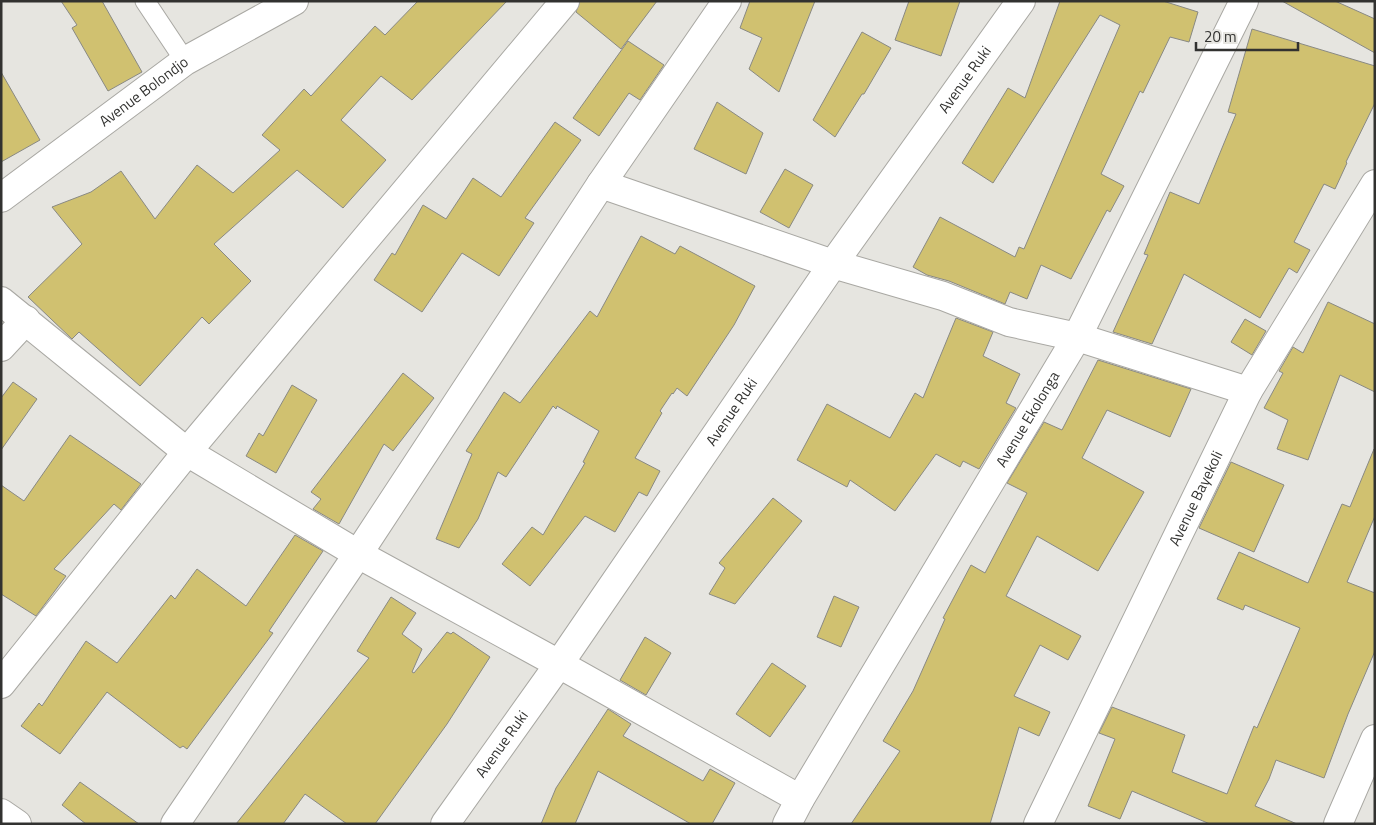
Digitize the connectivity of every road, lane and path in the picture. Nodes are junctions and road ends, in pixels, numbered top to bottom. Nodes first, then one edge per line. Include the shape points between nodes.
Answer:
1 (144, 1) edge
2 (294, 1) edge
3 (565, 1) edge
4 (727, 1) edge
5 (1021, 1) edge
6 (1244, 1) edge
7 (185, 61) junction
8 (601, 184) junction
9 (1375, 184) edge
10 (1, 198) edge
11 (833, 264) junction
12 (1, 302) edge
13 (26, 320) junction
14 (1077, 337) junction
15 (1, 347) edge
16 (1248, 391) junction
17 (187, 452) junction
18 (358, 554) junction
19 (559, 664) junction
20 (1, 684) edge
21 (1375, 739) edge
22 (800, 800) junction
23 (1, 813) edge
24 (17, 824) edge
25 (175, 824) edge
26 (445, 824) edge
27 (788, 824) edge
28 (1038, 824) edge
29 (1338, 824) edge

1 - 7 lane
2 - 7 street, Avenue Bolondjo
3 - 17 street
4 - 8 street
5 - 11 street, Avenue Ruki
6 - 14 street, Avenue Ekolonga
7 - 10 street, Avenue Bolondjo
8 - 11 street
8 - 18 street
9 - 16 street, Avenue Bayekoli
11 - 14 street via 943,296 1009,322
11 - 19 street, Avenue Ruki
12 - 13 street
13 - 15 street
13 - 17 street
14 - 16 street
14 - 22 street, Avenue Ekolonga
16 - 28 street, Avenue Bayekoli
17 - 18 street
17 - 20 street
18 - 19 street
18 - 25 street
19 - 22 street
19 - 26 street, Avenue Ruki
21 - 29 street
22 - 27 street, Avenue Ekolonga
23 - 24 street

